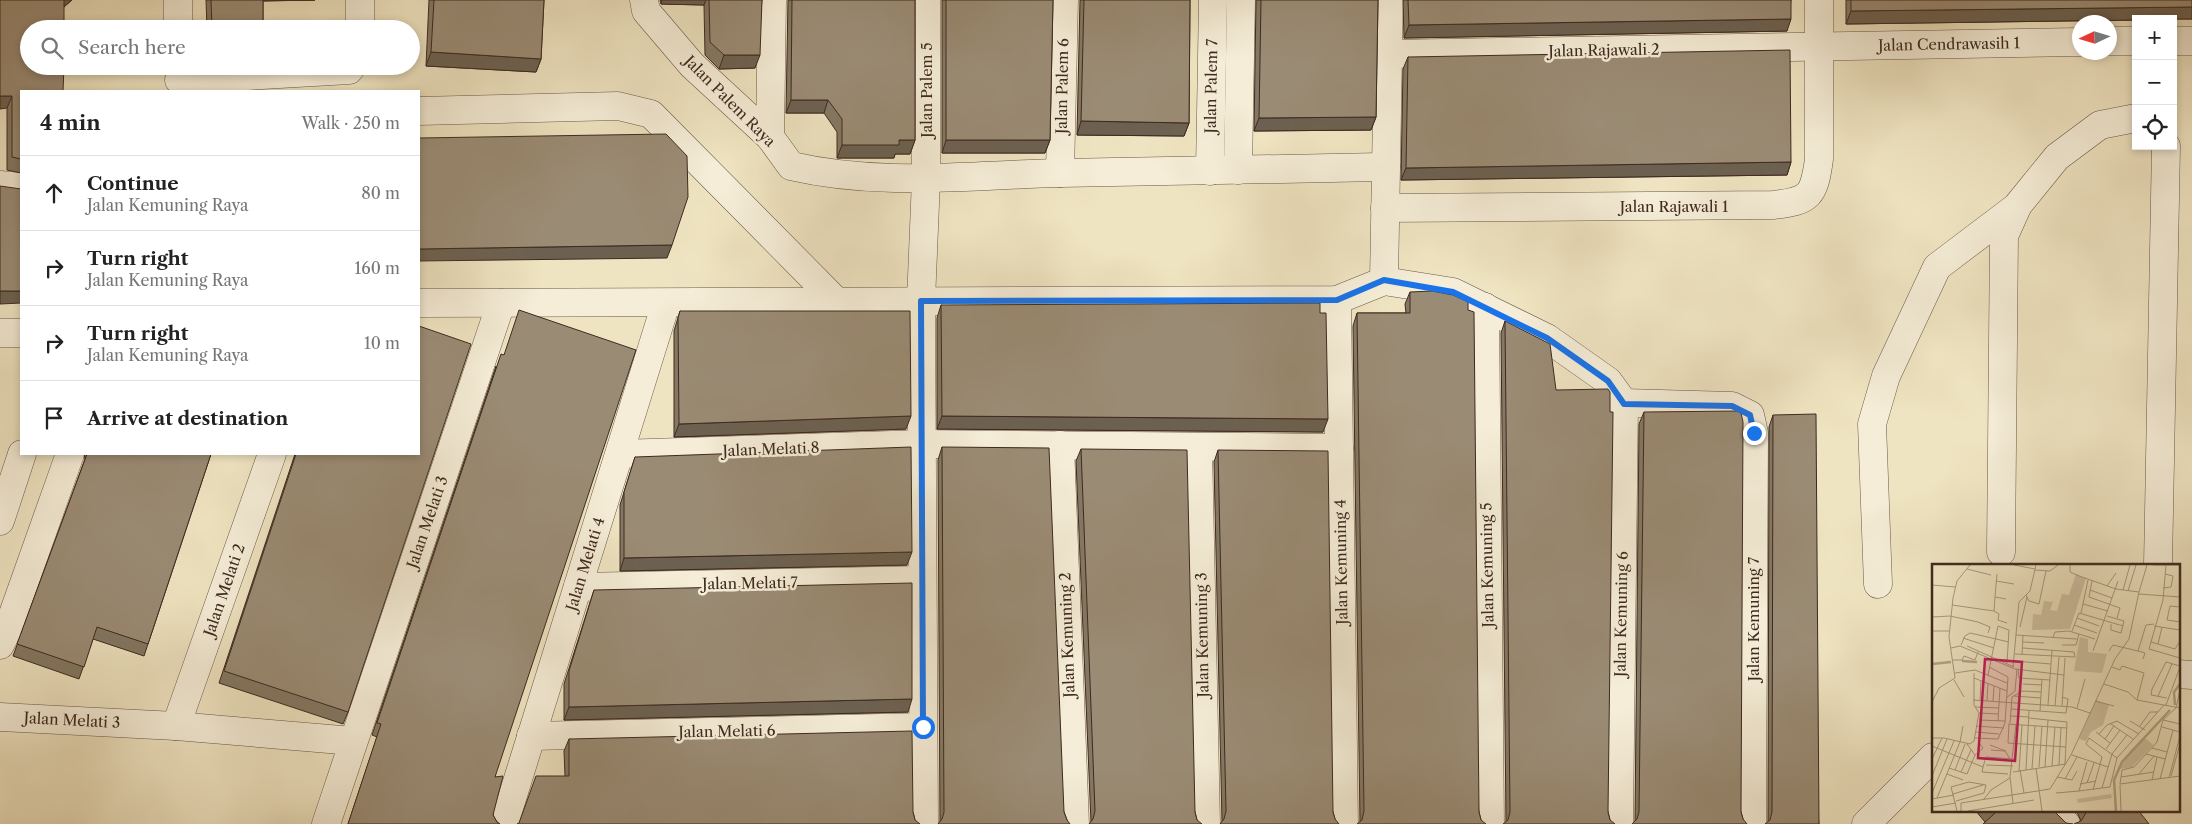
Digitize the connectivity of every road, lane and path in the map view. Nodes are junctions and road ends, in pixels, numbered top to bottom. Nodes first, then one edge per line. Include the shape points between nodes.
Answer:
1 (178, 0) edge
2 (360, 0) edge
3 (644, 0) edge
4 (772, 0) edge
5 (926, 0) edge
6 (1064, 0) edge
7 (1213, 0) edge
8 (1241, 0) edge
9 (1389, 0) edge
10 (1819, 0) edge
11 (178, 20) edge
12 (360, 20) edge
13 (2132, 41) edge
14 (2177, 41) edge
15 (2192, 41) edge
16 (2072, 42) edge
17 (2117, 42) edge
18 (1819, 45) junction
19 (1388, 54) junction
20 (254, 75) edge
21 (178, 79) edge
22 (420, 111) edge
23 (2132, 119) edge
24 (770, 137) junction
25 (2166, 150) edge
26 (1386, 167) junction
27 (1238, 170) junction
28 (1210, 171) junction
29 (1060, 173) junction
30 (926, 180) junction
31 (0, 186) edge
32 (20, 187) edge
33 (2018, 205) junction
34 (1385, 208) junction
35 (1384, 280) junction
36 (1337, 300) junction
37 (921, 301) junction
38 (836, 302) junction
39 (420, 303) edge
40 (501, 303) junction
41 (666, 303) junction
42 (1485, 307) junction
43 (0, 333) edge
44 (20, 333) edge
45 (1624, 404) junction
46 (922, 444) junction
47 (1060, 445) junction
48 (1198, 447) junction
49 (1339, 448) junction
50 (620, 454) junction
51 (22, 455) edge
52 (70, 455) edge
53 (272, 455) edge
54 (0, 522) edge
55 (2001, 552) dead end
56 (2158, 564) edge
57 (922, 580) junction
58 (1878, 584) dead end
59 (578, 587) junction
60 (0, 645) edge
61 (0, 717) edge
62 (176, 726) junction
63 (923, 727) junction
64 (531, 736) junction
65 (353, 741) junction
66 (1932, 758) edge
67 (2056, 812) edge
68 (326, 824) edge
69 (504, 824) edge
70 (924, 824) edge
71 (1075, 824) edge
72 (1206, 824) edge
73 (1344, 824) edge
74 (1490, 824) edge
75 (1619, 824) edge
76 (1752, 824) edge
77 (1866, 824) edge
78 (2066, 824) edge

1 - 11 street
2 - 12 street
3 - 24 street, Jalan Palem Raya via 646,11 692,65
4 - 24 street
5 - 30 street, Jalan Palem 5
6 - 29 street, Jalan Palem 6
7 - 28 street, Jalan Palem 7
8 - 27 street, Jalan Palem 7
9 - 19 street
10 - 18 street, Jalan Rajawali 1
13 - 17 street
14 - 15 street
16 - 18 street, Jalan Cendrawasih 1
18 - 19 street, Jalan Rajawali 2
18 - 34 street, Jalan Rajawali 1 via 1816,182 1810,192 1797,202 1772,205
19 - 26 street
20 - 21 street
22 - 38 street via 618,106 651,114
23 - 33 street via 2100,125 2057,157
24 - 30 street, Jalan Palem Raya via 791,166 823,173
25 - 56 street
26 - 27 street, Jalan Palem Raya
26 - 34 street
27 - 28 street, Jalan Palem Raya
28 - 29 street, Jalan Palem Raya
29 - 30 street, Jalan Palem Raya
30 - 37 street, Jalan Palem 5
31 - 32 street
33 - 55 street via 2004,236
33 - 58 street via 1937,267 1886,376 1872,424
34 - 35 street
35 - 36 street
35 - 42 street via 1453,292
36 - 37 street
36 - 49 street, Jalan Kemuning 4
37 - 38 street
37 - 46 street, Jalan Palem 5
38 - 41 street
39 - 40 street
40 - 41 street
40 - 65 street, Jalan Melati 3
41 - 50 street, Jalan Melati 4
42 - 45 street via 1547,338 1593,370 1608,381
42 - 74 street, Jalan Kemuning 5
43 - 44 street
45 - 75 street, Jalan Kemuning 6
45 - 76 street, Jalan Kemuning 7 via 1732,406 1750,415 1754,433
46 - 47 street, Jalan Melati 8
46 - 50 street, Jalan Melati 8
46 - 57 street, Jalan Palem 5
47 - 48 street, Jalan Melati 8
47 - 71 street, Jalan Kemuning 2
48 - 49 street, Jalan Melati 8
48 - 72 street, Jalan Kemuning 3
49 - 73 street, Jalan Kemuning 4
50 - 59 street, Jalan Melati 4
51 - 54 street
52 - 60 street
53 - 62 street, Jalan Melati 2
57 - 59 street, Jalan Melati 7
57 - 63 street, Jalan Palem 5
59 - 64 street, Jalan Melati 4
61 - 62 street, Jalan Melati 3
62 - 65 street, Jalan Melati 3
63 - 64 street, Jalan Melati 6
63 - 70 street, Jalan Palem 5
64 - 69 street, Jalan Melati 4
65 - 68 street, Jalan Melati 3
66 - 77 street
67 - 78 street

